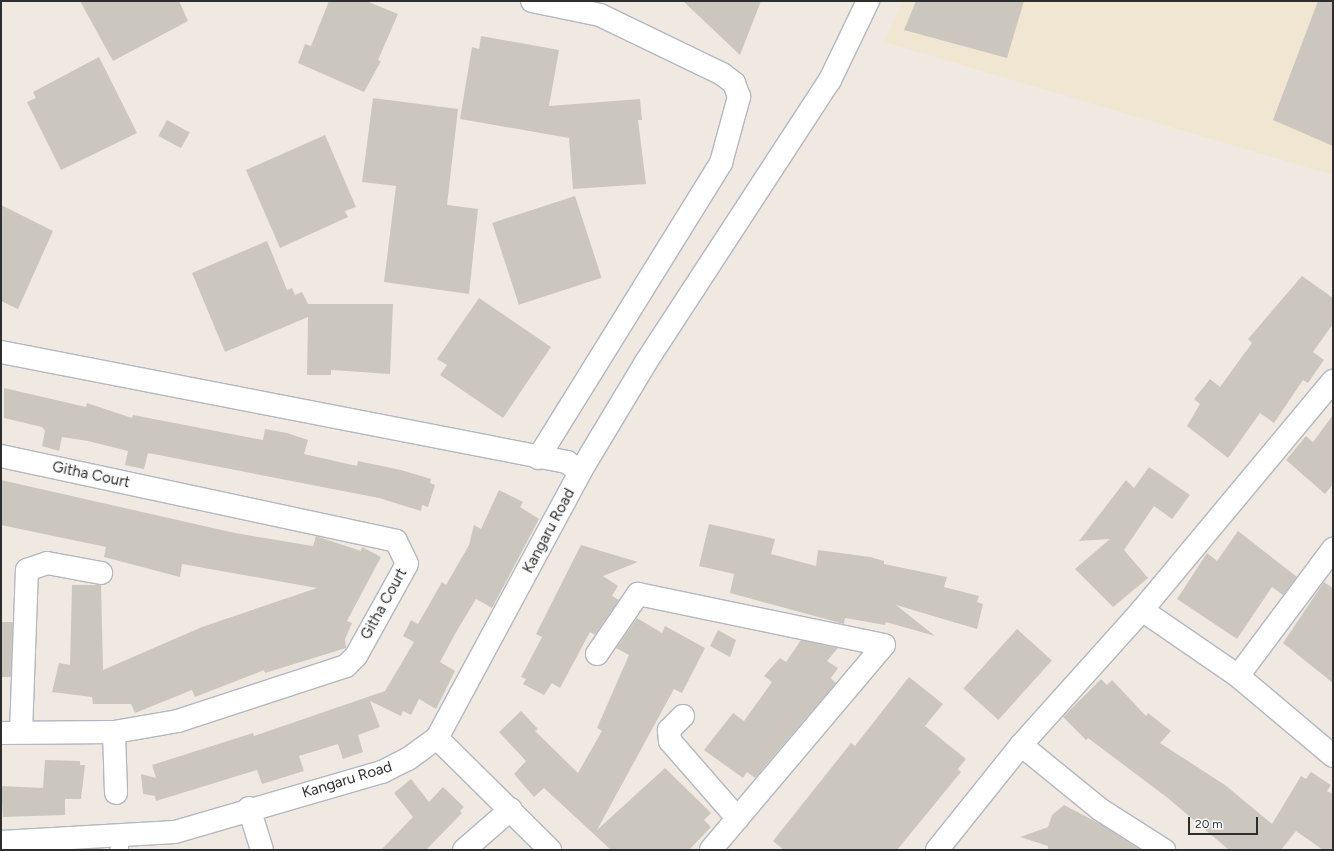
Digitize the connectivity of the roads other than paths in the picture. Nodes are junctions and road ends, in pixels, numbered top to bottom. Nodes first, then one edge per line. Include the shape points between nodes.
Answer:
1 (532, 1) edge
2 (868, 1) edge
3 (1, 352) edge
4 (1333, 381) edge
5 (1, 456) edge
6 (538, 458) junction
7 (580, 472) junction
8 (1333, 549) edge
9 (101, 573) dead end
10 (1142, 610) junction
11 (598, 654) dead end
12 (1238, 676) junction
13 (683, 716) dead end
14 (11, 732) edge
15 (114, 732) junction
16 (437, 738) junction
17 (1021, 746) junction
18 (1330, 748) edge
19 (116, 793) dead end
20 (249, 808) junction
21 (511, 809) junction
22 (738, 819) junction
23 (1, 842) edge
24 (118, 843) edge
25 (40, 845) edge
26 (262, 850) edge
27 (464, 850) edge
28 (550, 850) edge
29 (711, 850) edge
30 (937, 850) edge
31 (1164, 850) edge

1 - 6 street via 600,15 722,74 734,83 739,97 721,163
2 - 7 street, Kangaru Road via 830,80 650,355
3 - 6 street
4 - 10 street
5 - 15 street, Githa Court via 396,540 407,564 356,656 346,666 178,721
6 - 7 street via 567,462
7 - 16 street, Kangaru Road
8 - 12 street
9 - 14 street via 48,563 27,570
10 - 12 street
10 - 17 street
11 - 22 street via 638,594 884,645
12 - 18 street
13 - 22 street via 669,730 670,741
14 - 15 street, Githa Court
15 - 19 street
16 - 20 street, Kangaru Road via 382,772
16 - 21 street
17 - 30 street
17 - 31 street via 1101,810
20 - 24 street, Kangaru Road via 175,832
20 - 26 street
21 - 27 street
21 - 28 street
22 - 29 street
23 - 25 street, Kangaru Road
24 - 25 street, Kangaru Road

